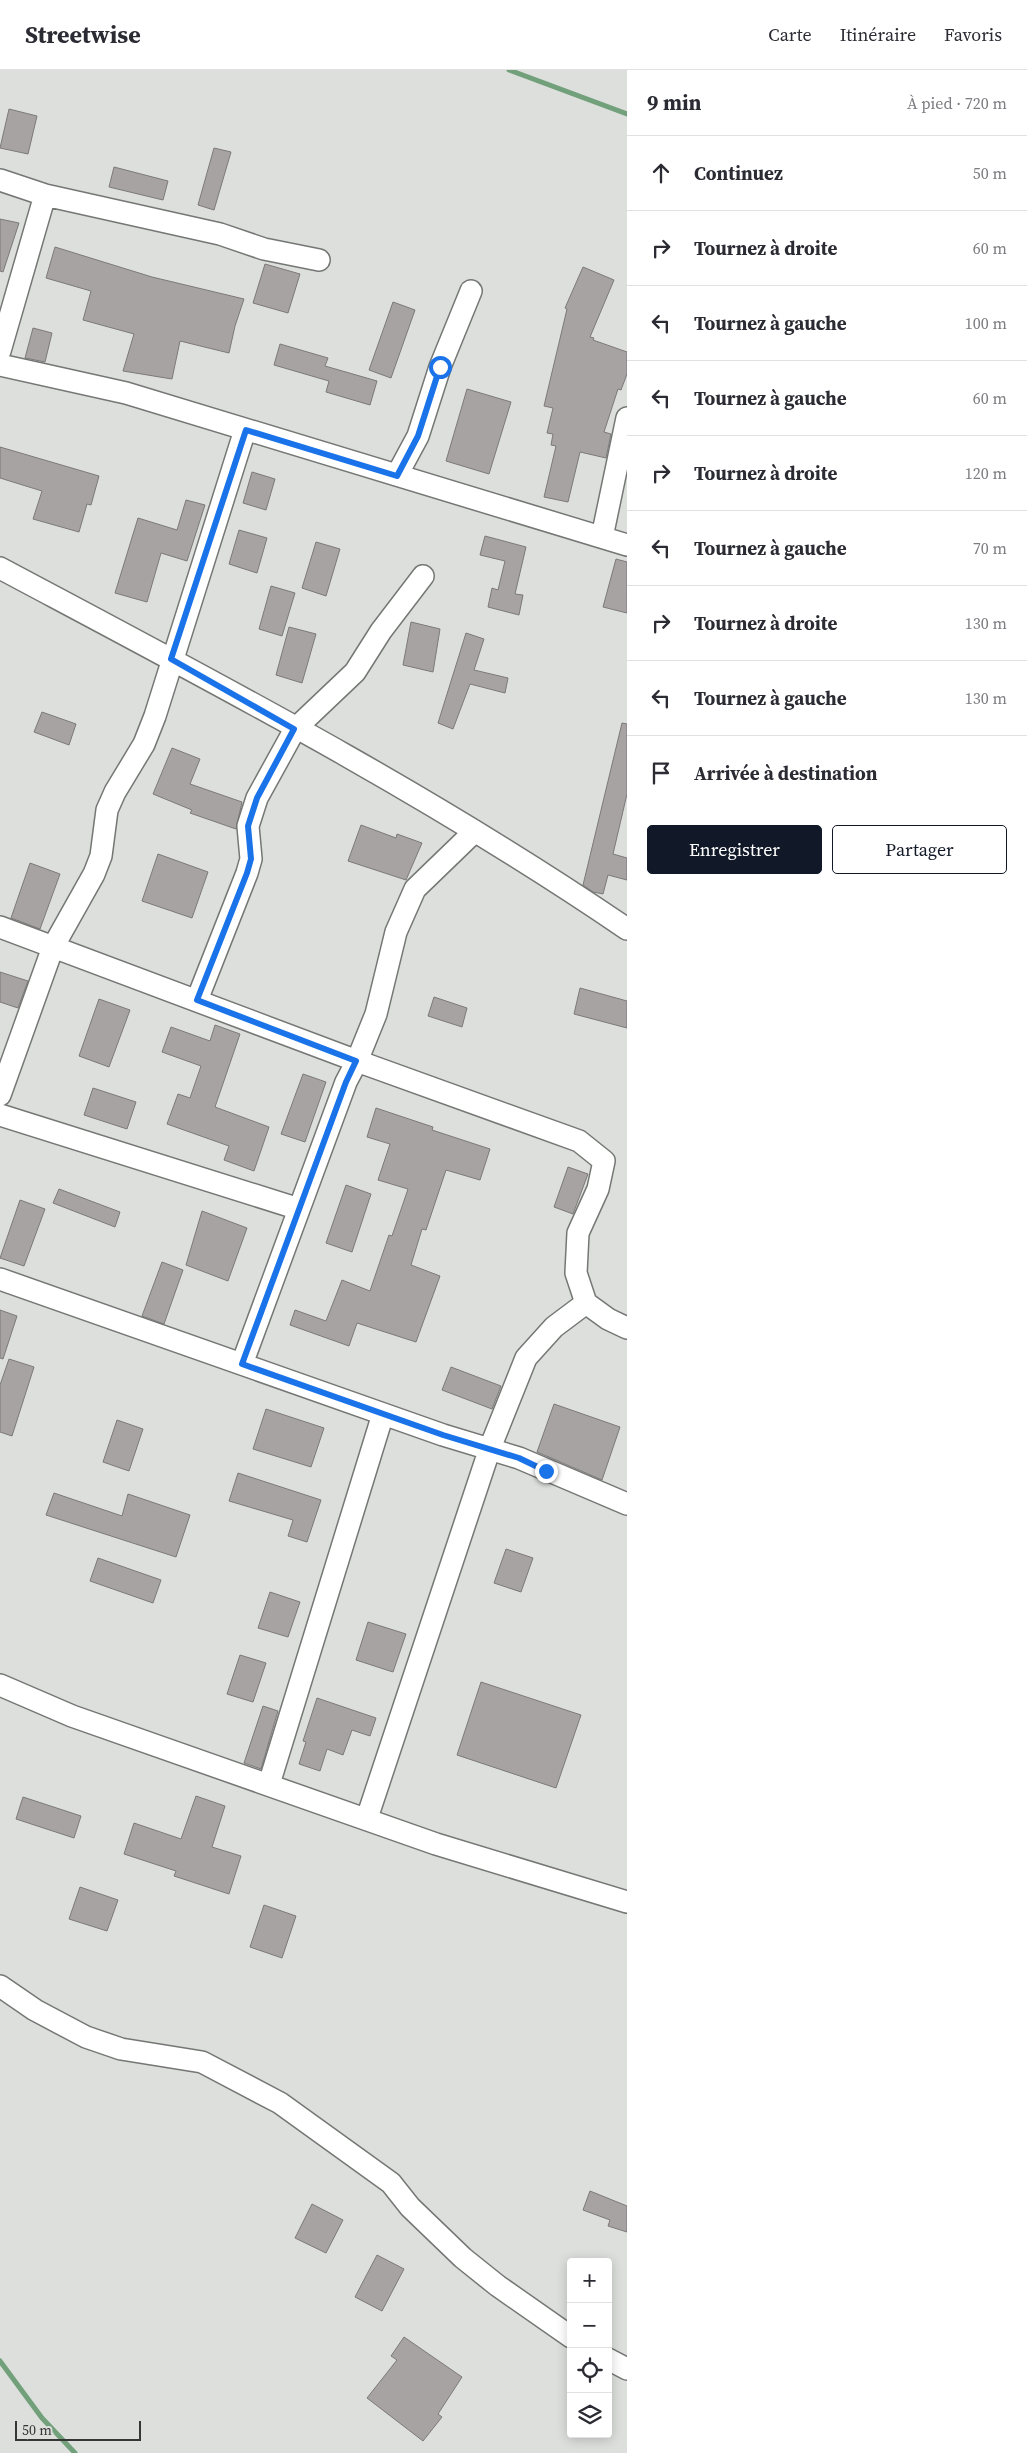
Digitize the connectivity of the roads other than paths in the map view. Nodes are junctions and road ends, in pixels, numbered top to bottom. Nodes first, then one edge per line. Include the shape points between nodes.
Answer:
1 (0, 180) edge
2 (45, 194) junction
3 (319, 260) dead end
4 (471, 290) dead end
5 (0, 351) edge
6 (0, 365) edge
7 (627, 418) edge
8 (246, 430) junction
9 (397, 476) junction
10 (602, 537) junction
11 (627, 545) edge
12 (0, 568) edge
13 (423, 576) dead end
14 (171, 659) junction
15 (294, 729) junction
16 (474, 832) junction
17 (0, 927) edge
18 (627, 929) edge
19 (53, 947) junction
20 (197, 1000) junction
21 (356, 1061) junction
22 (0, 1095) edge
23 (0, 1115) edge
24 (299, 1209) junction
25 (0, 1279) edge
26 (586, 1303) junction
27 (627, 1328) edge
28 (242, 1364) junction
29 (383, 1414) junction
30 (490, 1448) junction
31 (627, 1504) edge
32 (0, 1685) edge
33 (269, 1784) junction
34 (366, 1818) junction
35 (627, 1902) edge
36 (0, 1986) edge
37 (567, 2334) edge
38 (612, 2361) edge
39 (627, 2369) edge

1 - 2 street
2 - 3 street
2 - 5 street
4 - 9 street via 440,367 418,436
6 - 8 street via 126,393
7 - 10 street
8 - 9 street
8 - 14 street
9 - 10 street
10 - 11 street
12 - 14 street
13 - 15 street via 355,672
14 - 15 street
14 - 19 street via 144,744 107,810 101,856 94,874
15 - 16 street
15 - 20 street via 257,798 248,826 251,859 247,873
16 - 18 street via 557,881
16 - 21 street via 415,889 396,932 376,1014
17 - 19 street
19 - 20 street
19 - 22 street
20 - 21 street
21 - 24 street
21 - 26 street via 579,1141 604,1161 598,1189 578,1233 576,1272
23 - 24 street
24 - 28 street
25 - 28 street
26 - 27 street
26 - 30 street via 554,1327 526,1358
28 - 29 street
29 - 30 street
29 - 33 street
30 - 31 street
30 - 34 street
32 - 33 street via 72,1716
33 - 34 street
34 - 35 street via 436,1844
36 - 37 street via 35,2010 86,2037 121,2049 202,2062 280,2103 391,2183 410,2207 463,2258
38 - 39 street

